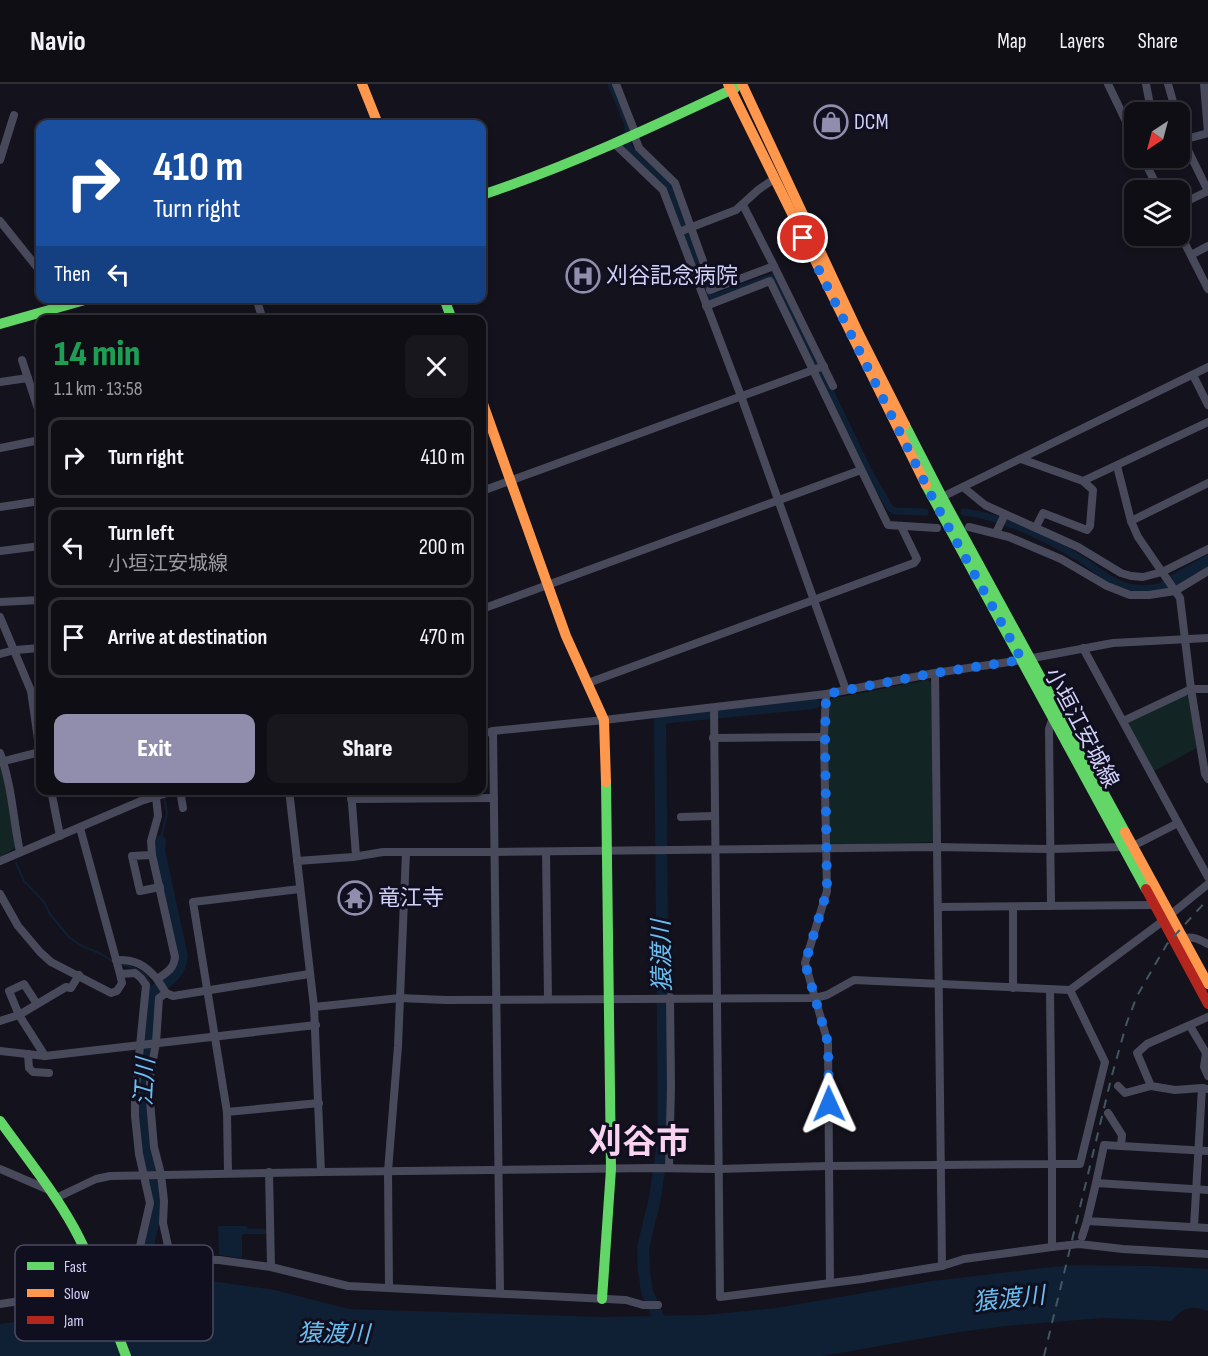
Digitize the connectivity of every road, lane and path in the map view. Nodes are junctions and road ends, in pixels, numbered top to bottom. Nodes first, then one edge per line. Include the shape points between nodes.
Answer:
1 (362, 84) edge
2 (616, 84) edge
3 (743, 84) edge
4 (1108, 84) edge
5 (1146, 84) edge
6 (1168, 84) edge
7 (1204, 84) edge
8 (729, 87) edge
9 (1151, 102) edge
10 (1173, 102) edge
11 (14, 115) dead end
12 (1124, 117) edge
13 (376, 120) edge
14 (634, 135) junction
15 (1190, 138) edge
16 (616, 144) junction
17 (1190, 157) edge
18 (0, 159) edge
19 (774, 179) junction
20 (1208, 191) edge
21 (486, 194) edge
22 (1190, 200) edge
23 (743, 205) junction
24 (0, 221) edge
25 (691, 227) junction
26 (679, 232) junction
27 (1186, 246) edge
28 (1208, 246) edge
29 (1191, 255) junction
30 (36, 266) edge
31 (774, 266) junction
32 (713, 289) junction
33 (1208, 289) edge
34 (702, 293) dead end
35 (66, 303) edge
36 (706, 306) junction
37 (0, 324) edge
38 (22, 360) dead end
39 (824, 366) junction
40 (1208, 368) edge
41 (813, 370) junction
42 (1193, 375) junction
43 (28, 378) junction
44 (0, 382) edge
45 (833, 386) dead end
46 (741, 396) junction
47 (36, 403) edge
48 (1208, 405) edge
49 (486, 413) edge
50 (1208, 422) edge
51 (36, 441) edge
52 (0, 448) edge
53 (1021, 459) junction
54 (1117, 466) junction
55 (861, 470) junction
56 (509, 480) junction
57 (1083, 481) junction
58 (1208, 483) edge
59 (963, 487) junction
60 (486, 489) edge
61 (938, 499) junction
62 (36, 502) edge
63 (777, 502) junction
64 (0, 507) edge
65 (1004, 515) junction
66 (1131, 521) junction
67 (901, 526) junction
68 (969, 527) dead end
69 (1036, 527) junction
70 (937, 528) dead end
71 (997, 530) junction
72 (36, 546) edge
73 (1208, 549) edge
74 (0, 551) edge
75 (1208, 571) edge
76 (1163, 574) junction
77 (548, 584) junction
78 (1175, 591) junction
79 (36, 600) edge
80 (815, 601) junction
81 (0, 602) edge
82 (486, 607) edge
83 (0, 616) edge
84 (1208, 638) edge
85 (1185, 639) junction
86 (36, 648) edge
87 (1083, 648) junction
88 (15, 650) junction
89 (0, 654) edge
90 (1026, 660) junction
91 (935, 673) junction
92 (588, 684) junction
93 (36, 689) edge
94 (1191, 689) junction
95 (1208, 689) edge
96 (846, 690) junction
97 (31, 691) junction
98 (826, 694) junction
99 (714, 711) junction
100 (1053, 717) junction
101 (604, 720) junction
102 (1123, 721) junction
103 (36, 725) edge
104 (493, 731) junction
105 (486, 733) edge
106 (825, 737) junction
107 (713, 738) junction
108 (36, 753) edge
109 (1, 759) edge
110 (1207, 775) edge
111 (52, 795) edge
112 (139, 795) edge
113 (163, 795) edge
114 (178, 795) edge
115 (290, 795) edge
116 (351, 795) edge
117 (156, 797) junction
118 (494, 798) junction
119 (141, 801) junction
120 (183, 808) dead end
121 (714, 816) junction
122 (681, 817) dead end
123 (1178, 823) junction
124 (80, 828) junction
125 (60, 836) junction
126 (937, 847) junction
127 (1128, 847) junction
128 (825, 848) junction
129 (715, 849) junction
130 (1050, 849) junction
131 (608, 851) junction
132 (20, 852) junction
133 (406, 852) junction
134 (495, 852) junction
135 (546, 852) junction
136 (152, 855) junction
137 (356, 856) junction
138 (0, 861) edge
139 (297, 861) junction
140 (1208, 877) edge
141 (1208, 884) edge
142 (160, 887) junction
143 (300, 889) junction
144 (0, 894) edge
145 (1154, 904) junction
146 (1051, 906) junction
147 (938, 907) junction
148 (1013, 907) junction
149 (1168, 919) junction
150 (1183, 939) junction
151 (1208, 945) edge
152 (118, 965) junction
153 (309, 974) junction
154 (79, 975) junction
155 (157, 979) junction
156 (1208, 984) edge
157 (938, 985) junction
158 (1013, 988) junction
159 (209, 989) junction
160 (1050, 990) junction
161 (1070, 990) junction
162 (166, 993) junction
163 (670, 997) junction
164 (717, 997) junction
165 (400, 998) junction
166 (815, 998) junction
167 (548, 999) junction
168 (609, 999) junction
169 (498, 1000) junction
170 (37, 1004) junction
171 (1208, 1004) edge
172 (314, 1007) junction
173 (20, 1015) junction
174 (1208, 1017) edge
175 (0, 1021) edge
176 (316, 1025) junction
177 (1190, 1026) junction
178 (216, 1037) junction
179 (155, 1043) junction
180 (140, 1044) junction
181 (0, 1051) edge
182 (28, 1054) junction
183 (45, 1056) junction
184 (49, 1073) dead end
185 (1208, 1076) edge
186 (1118, 1086) dead end
187 (1151, 1086) junction
188 (1205, 1089) edge
189 (319, 1103) junction
190 (227, 1112) junction
191 (1108, 1113) dead end
192 (0, 1121) edge
193 (1121, 1146) junction
194 (1198, 1151) junction
195 (1208, 1151) edge
196 (1052, 1164) junction
197 (939, 1165) junction
198 (829, 1166) junction
199 (668, 1168) junction
200 (0, 1169) edge
201 (499, 1169) junction
202 (611, 1169) junction
203 (718, 1169) junction
204 (269, 1172) junction
205 (321, 1172) junction
206 (388, 1172) junction
207 (228, 1173) junction
208 (144, 1174) junction
209 (160, 1174) junction
210 (1096, 1183) junction
211 (1196, 1190) junction
212 (1208, 1190) edge
213 (52, 1194) junction
214 (1087, 1221) junction
215 (1194, 1227) junction
216 (1208, 1228) edge
217 (1082, 1237) dead end
218 (82, 1245) edge
219 (140, 1245) edge
220 (168, 1245) edge
221 (1052, 1247) junction
222 (1208, 1254) edge
223 (213, 1260) edge
224 (942, 1266) junction
225 (271, 1267) junction
226 (830, 1282) junction
227 (389, 1288) junction
228 (500, 1293) junction
229 (602, 1299) junction
230 (15, 1302) edge
231 (0, 1304) edge
232 (658, 1305) dead end
233 (120, 1341) edge
234 (126, 1356) edge

1 - 13 main road
2 - 14 street
3 - 8 main road
3 - 61 main road, 小垣江安城線
4 - 12 street
5 - 9 street
6 - 10 street
7 - 15 street via 1208,133
8 - 14 main road
8 - 19 main road, 小垣江安城線
11 - 18 street
14 - 16 main road
14 - 25 street via 639,148 675,183
16 - 21 main road
16 - 26 street via 663,190
17 - 20 street
19 - 23 street
19 - 61 main road, 小垣江安城線
20 - 22 street
23 - 25 street
23 - 31 street
24 - 30 street
25 - 26 street
25 - 32 street
26 - 36 street
27 - 29 street
28 - 29 street
29 - 33 street
31 - 32 street
31 - 39 street
32 - 34 street
35 - 37 main road
36 - 41 street via 770,281
36 - 46 street
38 - 43 street
39 - 41 street
39 - 45 street
40 - 42 street
41 - 46 street
41 - 55 street
42 - 48 street
42 - 53 street
43 - 44 street
43 - 47 street
46 - 56 street
46 - 63 street
49 - 56 main road
50 - 54 street
51 - 52 street
53 - 57 street
53 - 59 street
54 - 57 street
54 - 66 street
55 - 63 street
55 - 67 street via 888,525
56 - 60 street
56 - 77 main road
57 - 69 street via 1093,490 1087,530 1043,513
58 - 66 street
59 - 61 street
59 - 65 street
61 - 90 main road, 小垣江安城線
62 - 64 street
63 - 77 street
63 - 80 street
65 - 69 street
65 - 71 street
66 - 76 street
67 - 70 street
67 - 80 street via 917,559 915,563
68 - 71 street via 987,533
69 - 76 street via 1121,573 1143,577
71 - 78 street via 1130,595
72 - 74 street
73 - 76 street
75 - 78 street
76 - 78 street
77 - 82 street
77 - 92 main road
78 - 85 street via 1180,598
79 - 81 street
80 - 92 street
80 - 96 street
83 - 88 street
84 - 85 street
85 - 87 street
85 - 94 street
86 - 88 street
87 - 90 street
87 - 102 street
88 - 89 street
88 - 97 street
90 - 91 street
90 - 100 main road, 小垣江安城線
90 - 127 main road, 小垣江安城線
91 - 96 street
91 - 126 street
92 - 101 main road
93 - 97 street
94 - 95 street
94 - 102 street
94 - 110 street
96 - 98 street
97 - 103 street
98 - 99 street
98 - 106 street
99 - 101 street
99 - 107 street
100 - 127 main road, 小垣江安城線
100 - 130 street via 1049,729
101 - 104 street
101 - 131 main road
102 - 123 street
104 - 105 street
104 - 118 street
106 - 107 street
106 - 128 street
107 - 121 street
108 - 109 street
109 - 132 street via 12,795
111 - 125 street
112 - 119 street
113 - 117 street
114 - 120 street
115 - 139 street
116 - 118 street
116 - 137 street
117 - 119 street
117 - 136 street via 158,816 151,841
118 - 134 street
119 - 124 street
121 - 122 street
121 - 129 street
123 - 127 street
123 - 140 street
124 - 125 street
124 - 152 street
125 - 132 street
126 - 128 street
126 - 130 street
126 - 147 street
127 - 130 street
127 - 145 main road, 小垣江安城線
127 - 149 main road, 小垣江安城線
128 - 129 street
128 - 166 street via 827,891 805,963
129 - 131 street
129 - 164 street
130 - 146 street
131 - 135 street
131 - 168 main road
132 - 138 street
133 - 134 street
133 - 137 street
133 - 165 street
134 - 135 street
134 - 169 street
135 - 167 street
136 - 142 street
136 - 142 street via 132,856 140,891
137 - 139 street
139 - 143 street
141 - 149 street
142 - 155 street via 175,957 170,969
143 - 153 street
143 - 159 street via 193,902
144 - 154 street via 18,926 40,952 51,962
145 - 146 street
145 - 149 main road, 小垣江安城線
146 - 148 street
147 - 148 street
147 - 157 street
148 - 158 street
149 - 150 main road, 小垣江安城線
149 - 161 street
149 - 171 main road, 小垣江安城線
150 - 151 street via 1195,938
150 - 156 main road, 小垣江安城線
152 - 154 street via 122,983 117,992 103,990
152 - 155 street via 125,959 140,963
152 - 180 street via 135,973 146,985
153 - 159 street
153 - 172 street
154 - 170 street via 71,988 66,987
155 - 162 street
157 - 158 street
157 - 166 street via 854,980
157 - 197 street
158 - 160 street
159 - 162 street via 173,996
159 - 178 street
160 - 161 street
160 - 196 street
161 - 196 street via 1105,1062 1080,1164
162 - 179 street via 159,998
163 - 164 street
163 - 168 street
163 - 199 street
164 - 166 street
164 - 203 street
165 - 169 street
165 - 172 street
165 - 206 street
166 - 198 street via 828,1043
167 - 168 street
167 - 169 street
168 - 202 main road
169 - 201 street
170 - 173 street
170 - 173 street via 24,984 9,991
172 - 176 street
173 - 175 street
173 - 183 street
174 - 177 street
176 - 178 street
176 - 189 street
177 - 185 street via 1206,1053 1204,1066
177 - 187 street via 1147,1044 1137,1053
178 - 179 street
178 - 190 street
179 - 180 street
179 - 209 street via 150,1101
180 - 183 street
180 - 208 street via 135,1116
181 - 182 street
182 - 183 street
182 - 184 street via 33,1072
186 - 187 street via 1125,1093
187 - 188 street
188 - 194 street
189 - 190 street
189 - 205 street
190 - 207 street
191 - 193 street via 1122,1135
192 - 213 main road
193 - 194 street
193 - 210 street via 1104,1146
194 - 195 street
194 - 211 street
196 - 197 street
196 - 221 street
197 - 198 street
197 - 224 street
198 - 203 street
198 - 226 street
199 - 202 street
199 - 203 street
200 - 213 street
201 - 202 street
201 - 206 street
201 - 228 street
202 - 229 main road
203 - 226 street via 720,1297
204 - 205 street
204 - 207 street
204 - 225 street
205 - 206 street
206 - 227 street
207 - 209 street
208 - 209 street
208 - 213 street via 96,1179
208 - 219 street via 150,1203
209 - 220 street
210 - 211 street
210 - 214 street
211 - 212 street
211 - 215 street
213 - 218 main road
214 - 215 street
214 - 217 street
215 - 216 street
221 - 222 street via 1079,1244
221 - 224 street via 964,1259
223 - 225 street
224 - 226 street
225 - 227 street via 348,1286
227 - 228 street
228 - 229 street
229 - 232 street
230 - 231 street
233 - 234 main road

